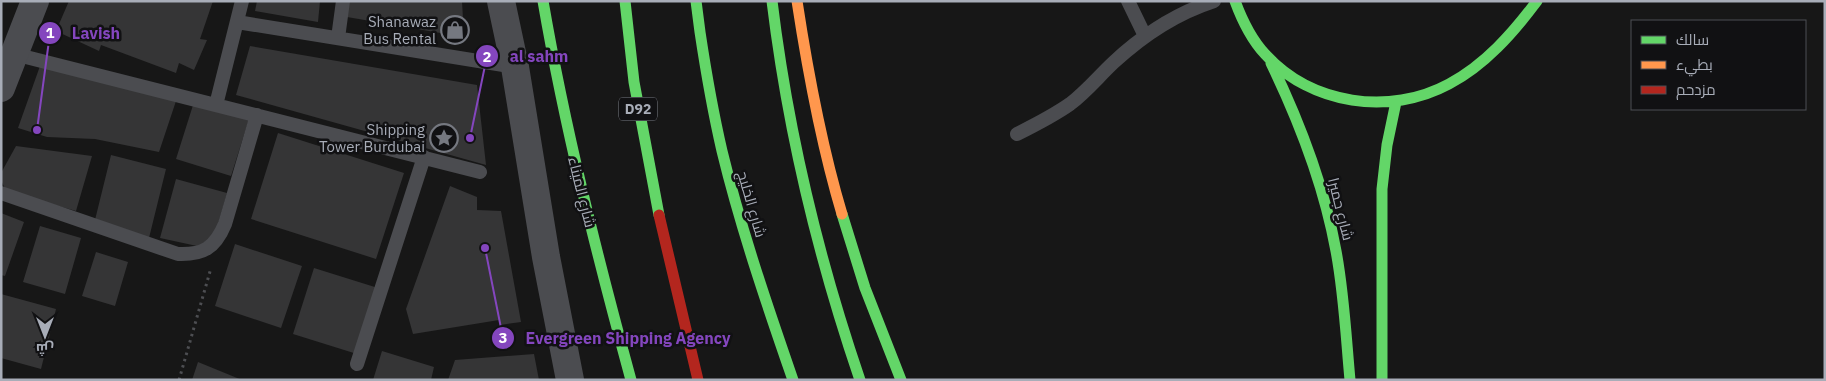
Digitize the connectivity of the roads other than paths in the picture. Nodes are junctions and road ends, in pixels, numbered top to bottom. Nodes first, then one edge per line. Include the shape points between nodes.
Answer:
1 (35, 1) edge
2 (242, 1) edge
3 (343, 1) edge
4 (501, 1) edge
5 (543, 1) edge
6 (625, 1) edge
7 (696, 1) edge
8 (772, 1) edge
9 (797, 1) edge
10 (1128, 1) edge
11 (1214, 1) edge
12 (1235, 1) edge
13 (1537, 1) edge
14 (237, 22) junction
15 (1145, 36) junction
16 (338, 38) junction
17 (14, 54) junction
18 (1267, 55) junction
19 (515, 67) junction
20 (1, 88) edge
21 (1396, 102) junction
22 (216, 105) junction
23 (257, 115) junction
24 (1016, 134) dead end
25 (424, 157) junction
26 (480, 172) dead end
27 (1, 193) edge
28 (357, 364) dead end
29 (570, 380) edge
30 (630, 380) edge
31 (698, 380) edge
32 (793, 380) edge
33 (860, 380) edge
34 (901, 380) edge
35 (1350, 380) edge
36 (1382, 380) edge

1 - 17 street
2 - 14 lane
3 - 16 lane
4 - 19 street
5 - 30 main road, شارع الميناء via 576,170
6 - 31 main road, D92 via 645,150
7 - 32 main road, شارع الخليج via 711,101 727,170
8 - 33 main road via 784,97 806,202 826,280
9 - 34 main road via 811,92 830,176 862,283
10 - 15 lane
11 - 15 lane
12 - 18 main road via 1241,17
13 - 21 main road via 1498,47 1456,80 1435,91
14 - 16 lane
14 - 22 lane
15 - 24 lane via 1070,104
16 - 19 lane
17 - 20 street
17 - 22 lane
18 - 21 main road via 1287,73 1336,98 1356,102
18 - 35 main road, شارع جميرا via 1302,131 1328,210 1342,293
19 - 29 street
21 - 36 main road via 1382,190
22 - 23 lane
23 - 25 lane
23 - 27 lane via 220,236 202,252 178,254
25 - 26 lane
25 - 28 lane

